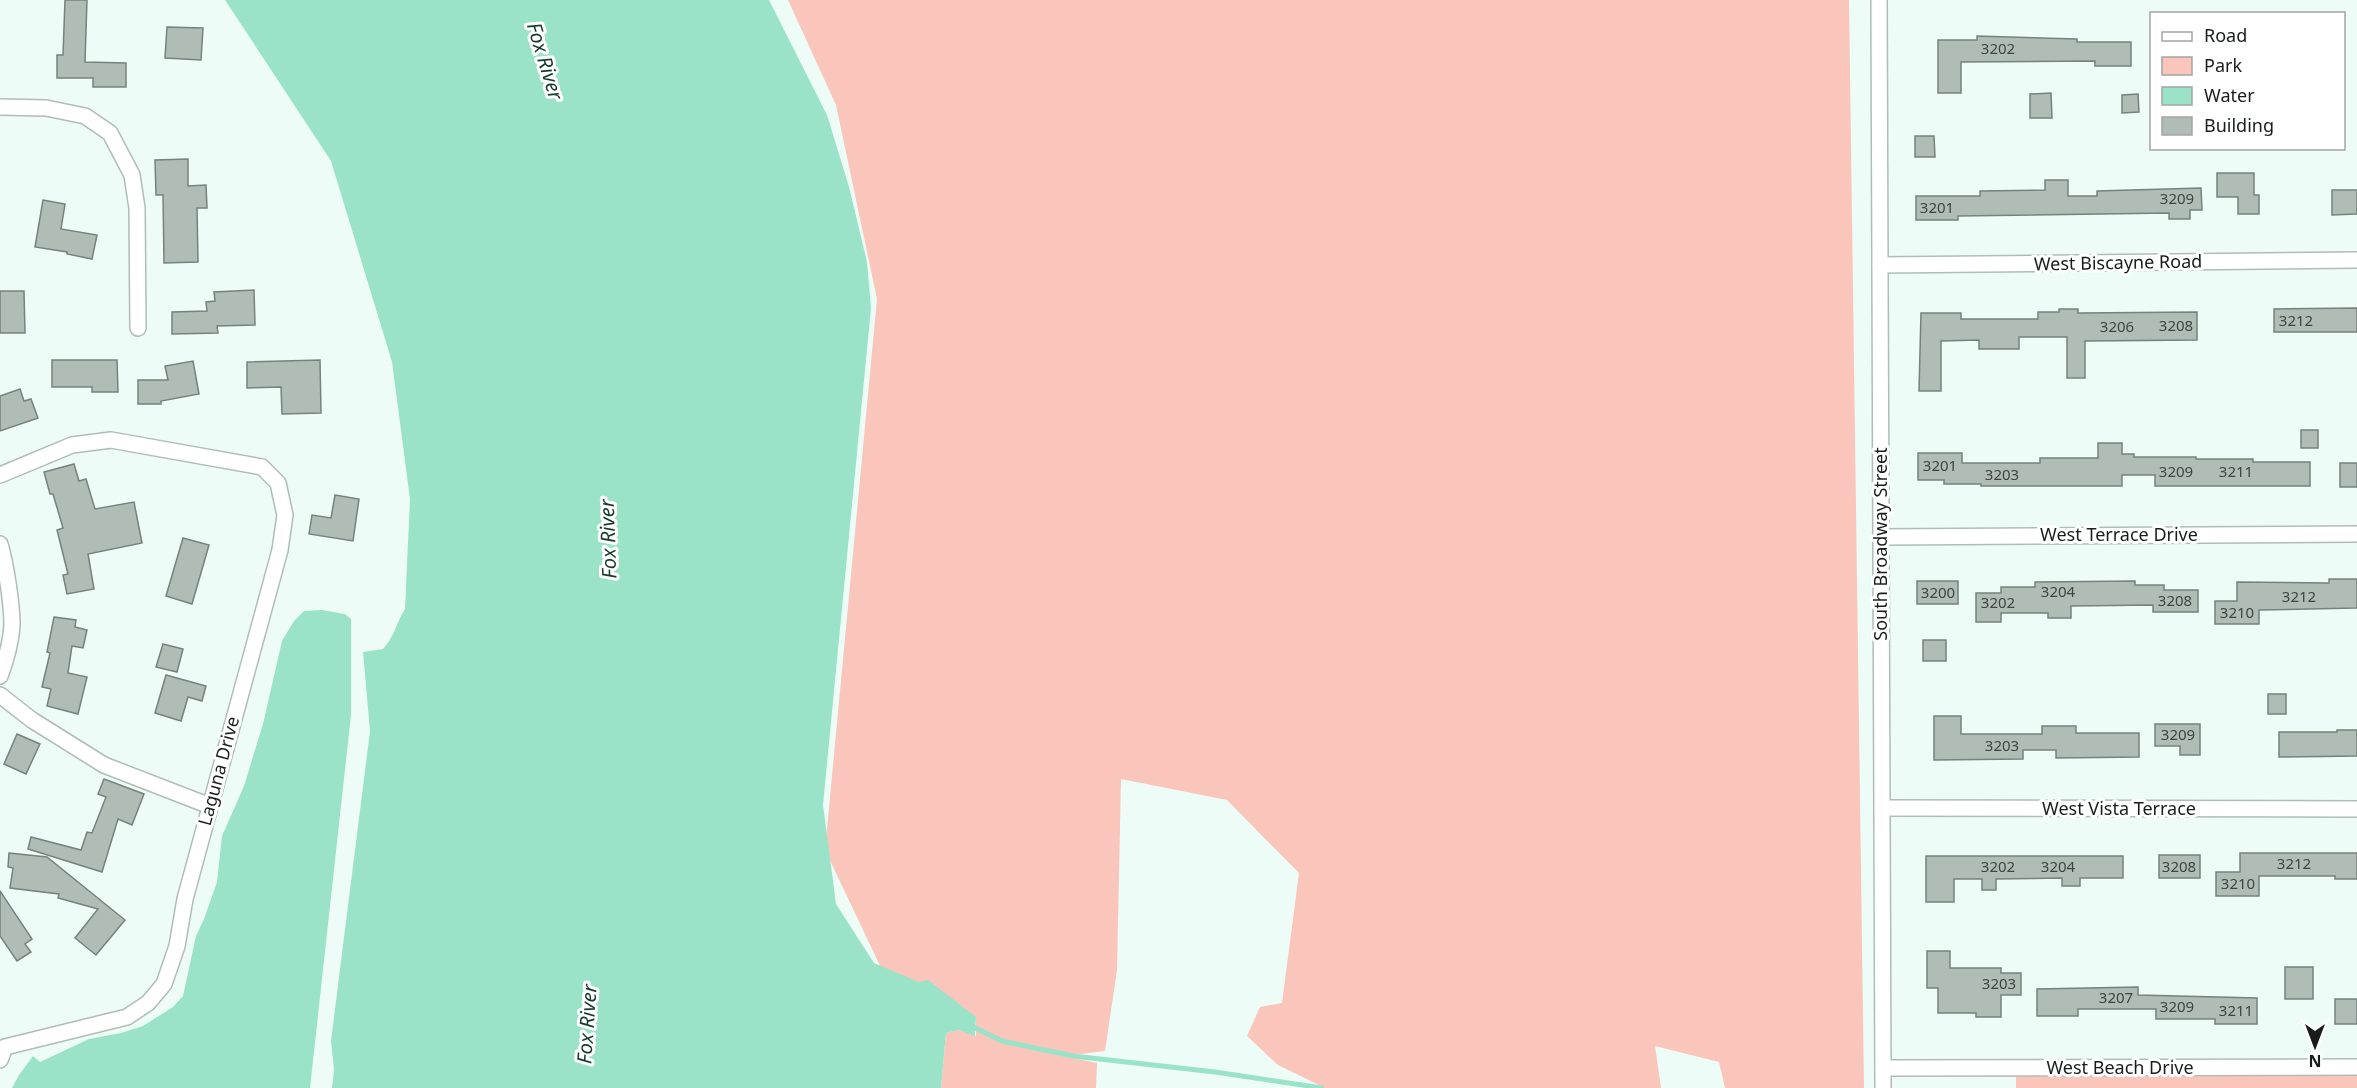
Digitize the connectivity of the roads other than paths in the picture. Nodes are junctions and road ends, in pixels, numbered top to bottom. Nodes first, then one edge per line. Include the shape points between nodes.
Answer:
1 (1879, 0) edge
2 (0, 107) edge
3 (2357, 260) edge
4 (1880, 265) junction
5 (138, 328) dead end
6 (0, 475) edge
7 (2357, 534) edge
8 (1881, 537) junction
9 (0, 544) edge
10 (0, 676) edge
11 (0, 696) edge
12 (210, 806) junction
13 (1882, 808) junction
14 (2357, 809) edge
15 (2, 1048) edge
16 (2357, 1066) edge
17 (1883, 1068) junction
18 (1883, 1088) edge

1 - 4 street, South Broadway Street
2 - 5 street via 46,108 85,116 110,133 132,175 137,208
3 - 4 street, West Biscayne Road
4 - 8 street, South Broadway Street
6 - 12 street, Laguna Drive via 72,445 111,440 262,467 278,483 285,515 280,550
7 - 8 street, West Terrace Drive
8 - 13 street, South Broadway Street
9 - 10 street via 12,625
11 - 12 street via 104,765
12 - 15 street, Laguna Drive via 177,946 165,984 154,997 127,1017
13 - 14 street, West Vista Terrace
13 - 17 street, South Broadway Street
16 - 17 street, West Beach Drive
17 - 18 street, South Broadway Street

